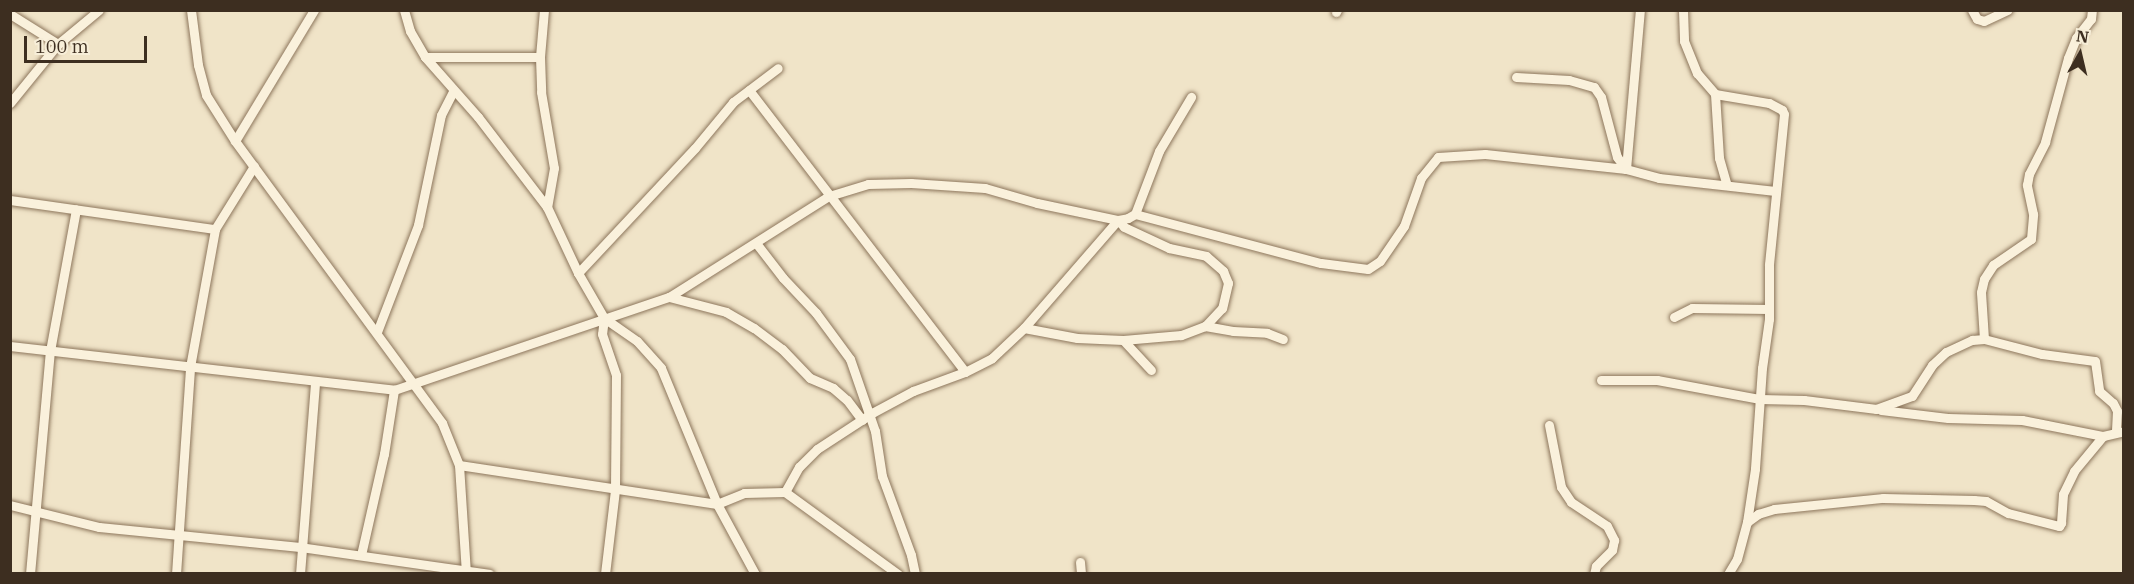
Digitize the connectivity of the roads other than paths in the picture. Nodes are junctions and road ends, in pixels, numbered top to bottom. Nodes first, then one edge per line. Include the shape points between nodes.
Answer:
1 (99, 10) edge
2 (191, 10) edge
3 (314, 10) edge
4 (404, 10) edge
5 (544, 10) edge
6 (1640, 10) edge
7 (1683, 10) edge
8 (1972, 10) edge
9 (2008, 10) edge
10 (2092, 10) edge
11 (10, 14) edge
12 (58, 44) junction
13 (425, 57) junction
14 (540, 57) junction
15 (778, 68) dead end
16 (1516, 77) dead end
17 (749, 90) junction
18 (453, 91) junction
19 (1715, 94) junction
20 (1191, 98) dead end
21 (10, 103) edge
22 (235, 141) junction
23 (254, 166) junction
24 (1626, 169) junction
25 (1726, 183) junction
26 (1775, 191) junction
27 (829, 196) junction
28 (10, 200) edge
29 (547, 207) junction
30 (76, 209) junction
31 (1135, 214) junction
32 (1118, 220) junction
33 (214, 230) junction
34 (756, 243) junction
35 (578, 273) junction
36 (669, 297) junction
37 (1769, 309) junction
38 (1674, 317) dead end
39 (604, 318) junction
40 (1206, 326) junction
41 (1024, 328) junction
42 (377, 332) junction
43 (1283, 339) dead end
44 (1984, 339) junction
45 (1123, 340) junction
46 (10, 346) edge
47 (50, 351) junction
48 (190, 367) junction
49 (1151, 370) dead end
50 (965, 372) junction
51 (1601, 380) dead end
52 (315, 383) junction
53 (414, 383) junction
54 (394, 390) junction
55 (1760, 399) junction
56 (1876, 409) junction
57 (866, 417) junction
58 (1549, 425) dead end
59 (2120, 431) edge
60 (2103, 436) junction
61 (459, 465) junction
62 (615, 490) junction
63 (785, 492) junction
64 (717, 504) junction
65 (10, 505) edge
66 (36, 512) junction
67 (1747, 522) junction
68 (177, 533) junction
69 (300, 547) junction
70 (361, 555) junction
71 (1080, 562) dead end
72 (466, 572) edge
73 (30, 573) edge
74 (176, 573) edge
75 (300, 573) edge
76 (489, 573) edge
77 (605, 573) edge
78 (755, 573) edge
79 (898, 573) edge
80 (915, 573) edge
81 (1081, 573) edge
82 (1594, 573) edge
83 (1728, 573) edge

1 - 12 street
2 - 22 street via 206,95
3 - 22 street
4 - 13 street via 410,31
5 - 14 street
6 - 24 street
7 - 19 street via 1684,42 1697,73
8 - 9 street via 1977,19 1984,21
10 - 44 street via 2068,58 2045,142 2029,174 2031,239 1993,265 1984,279
11 - 12 street
12 - 21 street
13 - 14 street
13 - 18 street
14 - 29 street via 541,92 554,168
15 - 17 street
16 - 24 street via 1569,80 1594,87 1601,97 1617,157
17 - 27 street
17 - 35 street
18 - 29 street via 478,117
18 - 42 street via 441,115 418,225
19 - 25 street via 1719,158
19 - 26 street via 1769,103 1782,110
20 - 31 street via 1159,151
22 - 23 street
23 - 33 street
23 - 42 street
24 - 25 street via 1666,179
24 - 31 street via 1485,154 1438,157 1418,185 1404,226 1380,261 1368,269 1321,263
25 - 26 street
26 - 37 street via 1768,265
27 - 32 street via 868,184 985,188
27 - 34 street
27 - 50 street
28 - 30 street
29 - 35 street
30 - 33 street
30 - 47 street
31 - 32 street
32 - 40 street via 1124,227 1169,248 1206,256 1223,271 1228,283 1222,308
32 - 41 street
33 - 48 street
34 - 36 street
34 - 57 street via 838,340 850,359
35 - 39 street
36 - 39 street
36 - 57 street via 726,312 754,328 810,378 833,388
37 - 38 street via 1692,308
37 - 55 street
39 - 53 street
39 - 62 street via 602,334 616,375
39 - 64 street via 637,340 661,368
40 - 43 street via 1267,333
40 - 45 street via 1181,335
41 - 45 street via 1077,338
41 - 50 street via 992,358
42 - 53 street
44 - 56 street via 1946,352 1932,365 1912,396
44 - 59 street via 2042,354 2095,361 2099,391 2113,403
45 - 49 street
46 - 47 street
47 - 48 street
47 - 66 street
48 - 52 street
48 - 68 street
50 - 57 street via 913,391
51 - 55 street via 1657,380
52 - 54 street
52 - 69 street
53 - 54 street
53 - 61 street via 442,423
54 - 70 street
55 - 56 street
55 - 67 street
56 - 60 street via 1948,418 2022,420
57 - 63 street via 817,449 799,467
57 - 80 street via 878,442 882,476
58 - 82 street via 1561,487 1571,502 1607,526 1614,540 1612,550
59 - 60 street
60 - 67 street via 2067,483 2059,526 2008,513 1986,501 1902,498 1774,509
61 - 62 street
61 - 72 street
62 - 64 street
62 - 77 street
63 - 64 street via 744,493
63 - 79 street
64 - 78 street
65 - 66 street
66 - 68 street via 99,527
66 - 73 street
67 - 83 street via 1737,560
68 - 69 street
68 - 74 street
69 - 70 street
69 - 75 street
70 - 72 street
71 - 81 street
72 - 76 street

